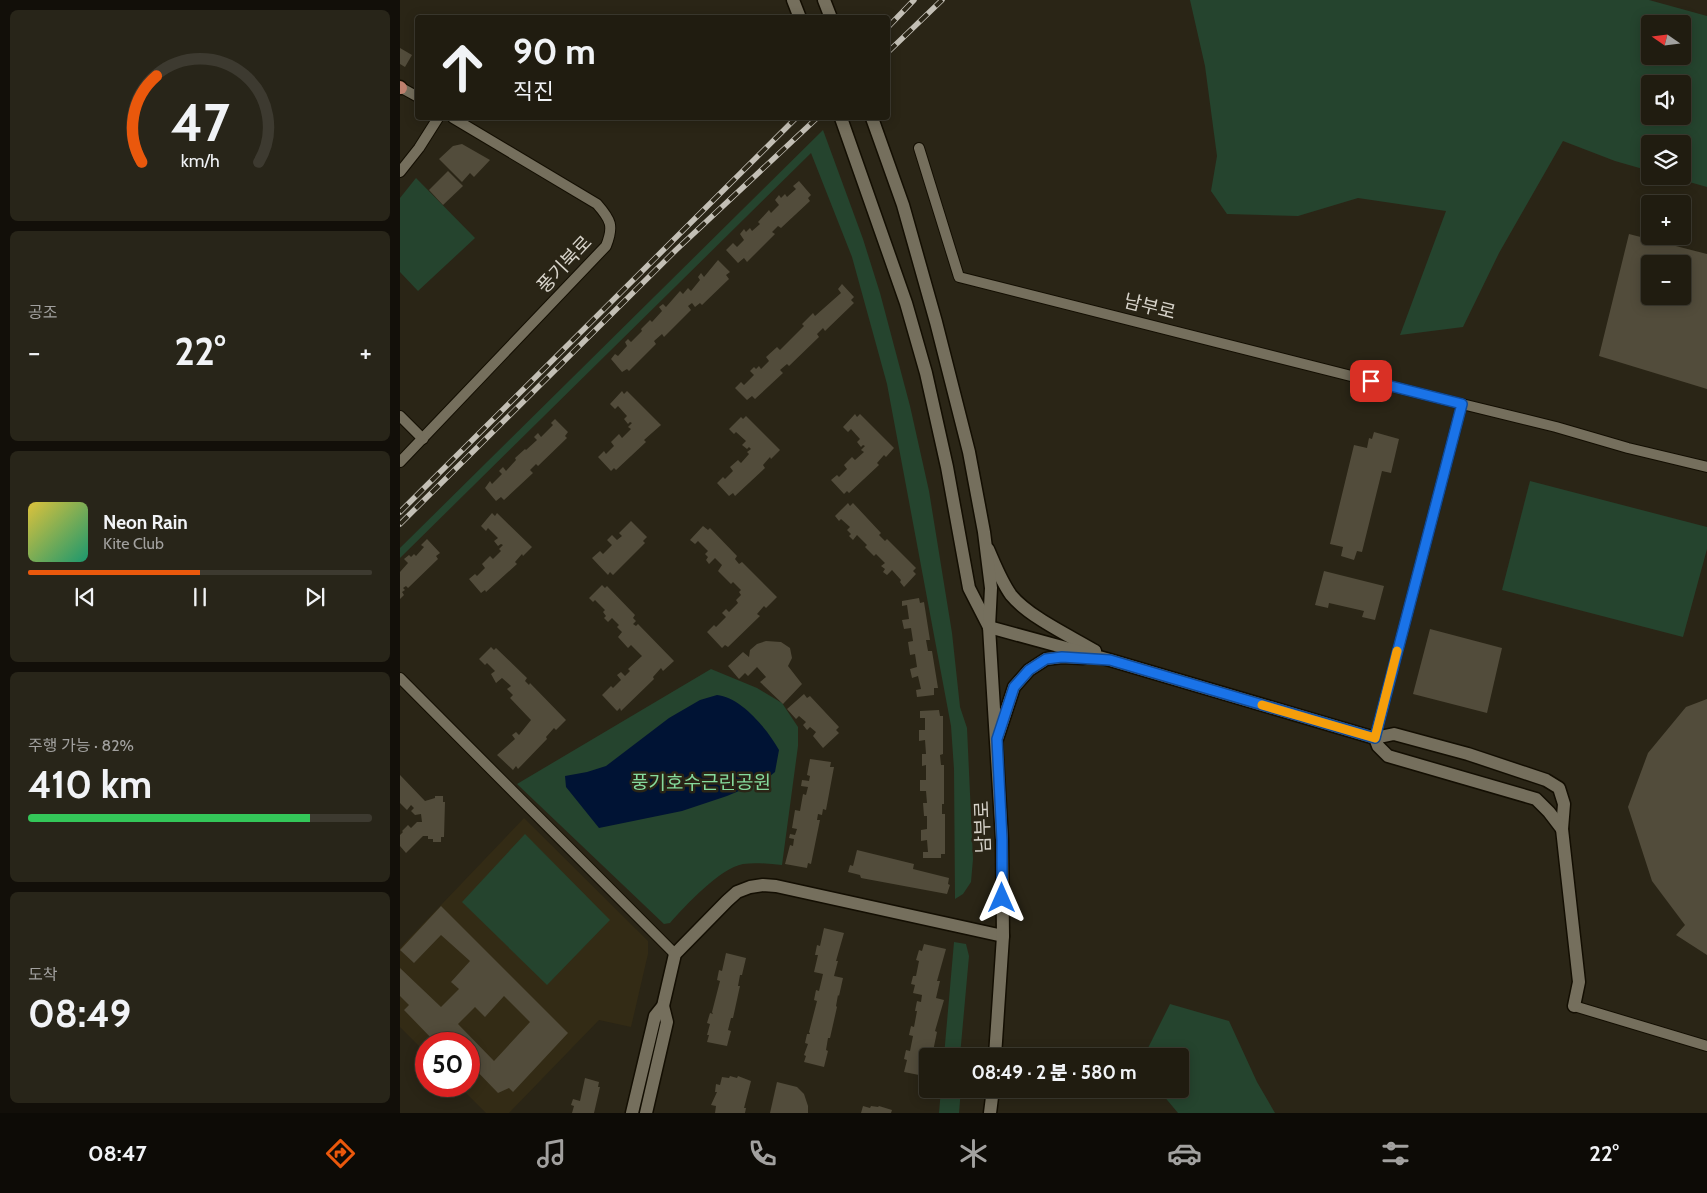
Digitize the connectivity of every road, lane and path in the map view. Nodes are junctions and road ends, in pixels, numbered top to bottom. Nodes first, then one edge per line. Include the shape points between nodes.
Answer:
1 (793, 0) edge
2 (824, 0) edge
3 (799, 15) edge
4 (830, 15) edge
5 (400, 87) edge
6 (415, 95) edge
7 (437, 120) edge
8 (456, 120) edge
9 (842, 120) edge
10 (873, 120) edge
11 (919, 148) dead end
12 (400, 172) edge
13 (1462, 404) junction
14 (400, 416) edge
15 (423, 439) junction
16 (400, 462) edge
17 (1707, 467) edge
18 (986, 544) junction
19 (989, 627) junction
20 (1110, 660) junction
21 (400, 678) edge
22 (1375, 738) junction
23 (997, 739) junction
24 (1562, 829) junction
25 (1002, 936) junction
26 (675, 954) junction
27 (663, 1006) junction
28 (1574, 1006) joint
29 (1707, 1046) edge
30 (995, 1048) edge
31 (991, 1098) edge
32 (632, 1113) edge
33 (646, 1113) edge
34 (990, 1113) edge

1 - 3 street
2 - 4 street
5 - 6 street
7 - 12 street
8 - 15 street, 풍기북로 via 596,204 607,216 612,232 606,246
9 - 19 street, 남부로 via 906,303 948,467 969,588
10 - 18 street, 남부로 via 903,205 969,452
11 - 13 street, 남부로 via 959,277
13 - 17 street
13 - 22 street
14 - 15 street
15 - 16 street, 풍기북로
18 - 19 street, 남부로 via 991,588
18 - 20 street via 999,576 1012,596 1035,616
19 - 20 street
19 - 23 street, 남부로
20 - 22 street
20 - 23 street via 1062,657 1046,659 1029,670 1014,687
21 - 26 street
22 - 24 street via 1388,756 1536,799
22 - 24 street via 1394,734 1546,780 1560,788 1564,804
23 - 25 street, 남부로
24 - 28 street via 1579,982
25 - 26 street via 763,884 737,892
25 - 30 street, 남부로
26 - 27 street
27 - 32 street via 655,1016
27 - 33 street via 667,1022
28 - 29 street
31 - 34 street

